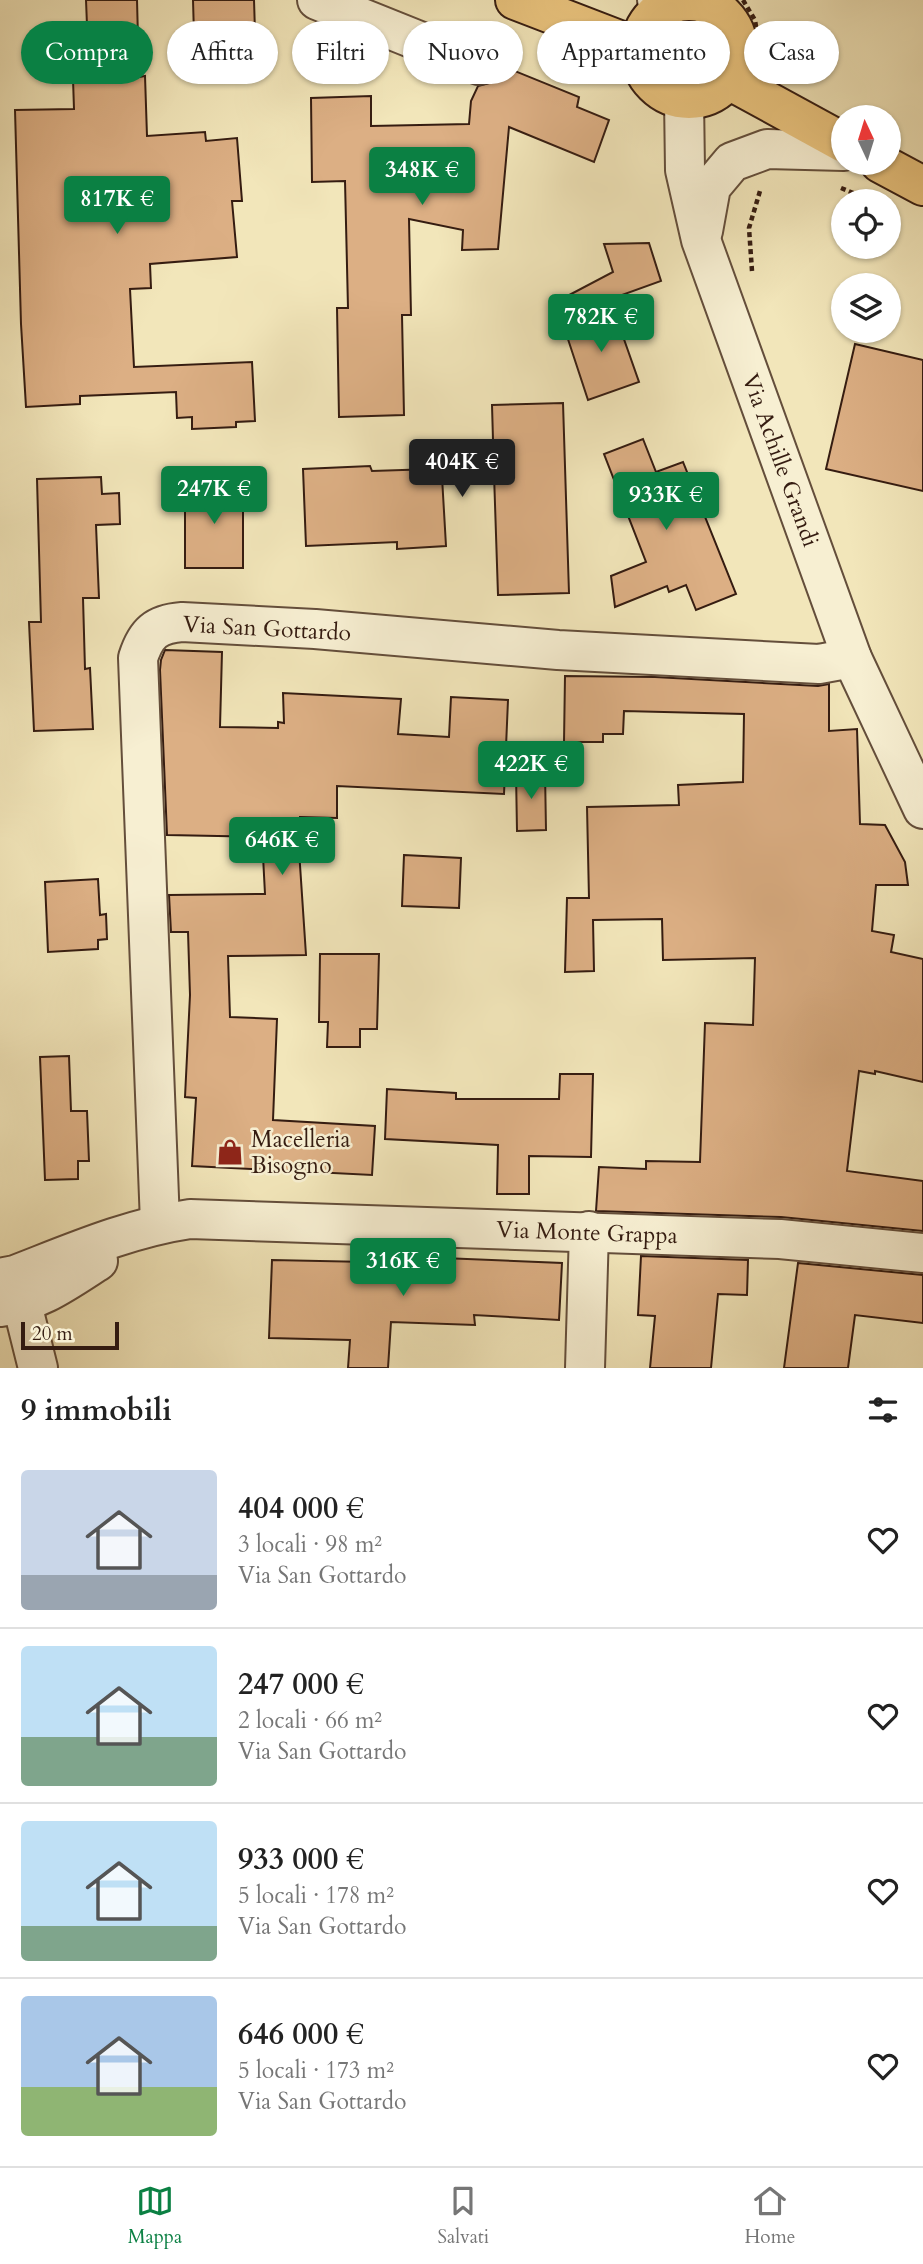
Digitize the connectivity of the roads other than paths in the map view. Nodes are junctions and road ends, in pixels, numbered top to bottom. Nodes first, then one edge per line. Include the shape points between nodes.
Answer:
1 (317, 0) edge
2 (525, 1) edge
3 (661, 4) edge
4 (574, 21) edge
5 (650, 21) edge
6 (729, 21) edge
7 (730, 23) edge
8 (403, 35) edge
9 (730, 78) edge
10 (730, 81) edge
11 (654, 84) edge
12 (724, 84) edge
13 (684, 99) junction
14 (831, 136) edge
15 (831, 166) edge
16 (901, 174) edge
17 (923, 186) edge
18 (701, 240) junction
19 (852, 658) junction
20 (923, 808) edge
21 (143, 1228) junction
22 (589, 1231) junction
23 (923, 1253) edge
24 (9, 1291) edge
25 (38, 1368) edge
26 (585, 1368) edge

1 - 8 street
2 - 4 main road
3 - 5 main road
3 - 6 main road via 697,2 713,7
7 - 9 main road via 739,48
10 - 14 main road
11 - 13 main road
12 - 13 main road via 710,95
13 - 18 street, Via Achille Grandi via 685,170
15 - 18 street via 767,149 732,162 711,187
16 - 17 main road
18 - 19 street, Via Achille Grandi
19 - 20 street, Via Achille Grandi
19 - 21 street, Via San Gottardo via 819,664 558,650 182,622 165,623 152,632 138,658
21 - 22 street, Via Monte Grappa via 190,1219
21 - 24 street via 58,1287
22 - 23 street, Via Monte Grappa via 780,1240
22 - 26 street
24 - 25 street

